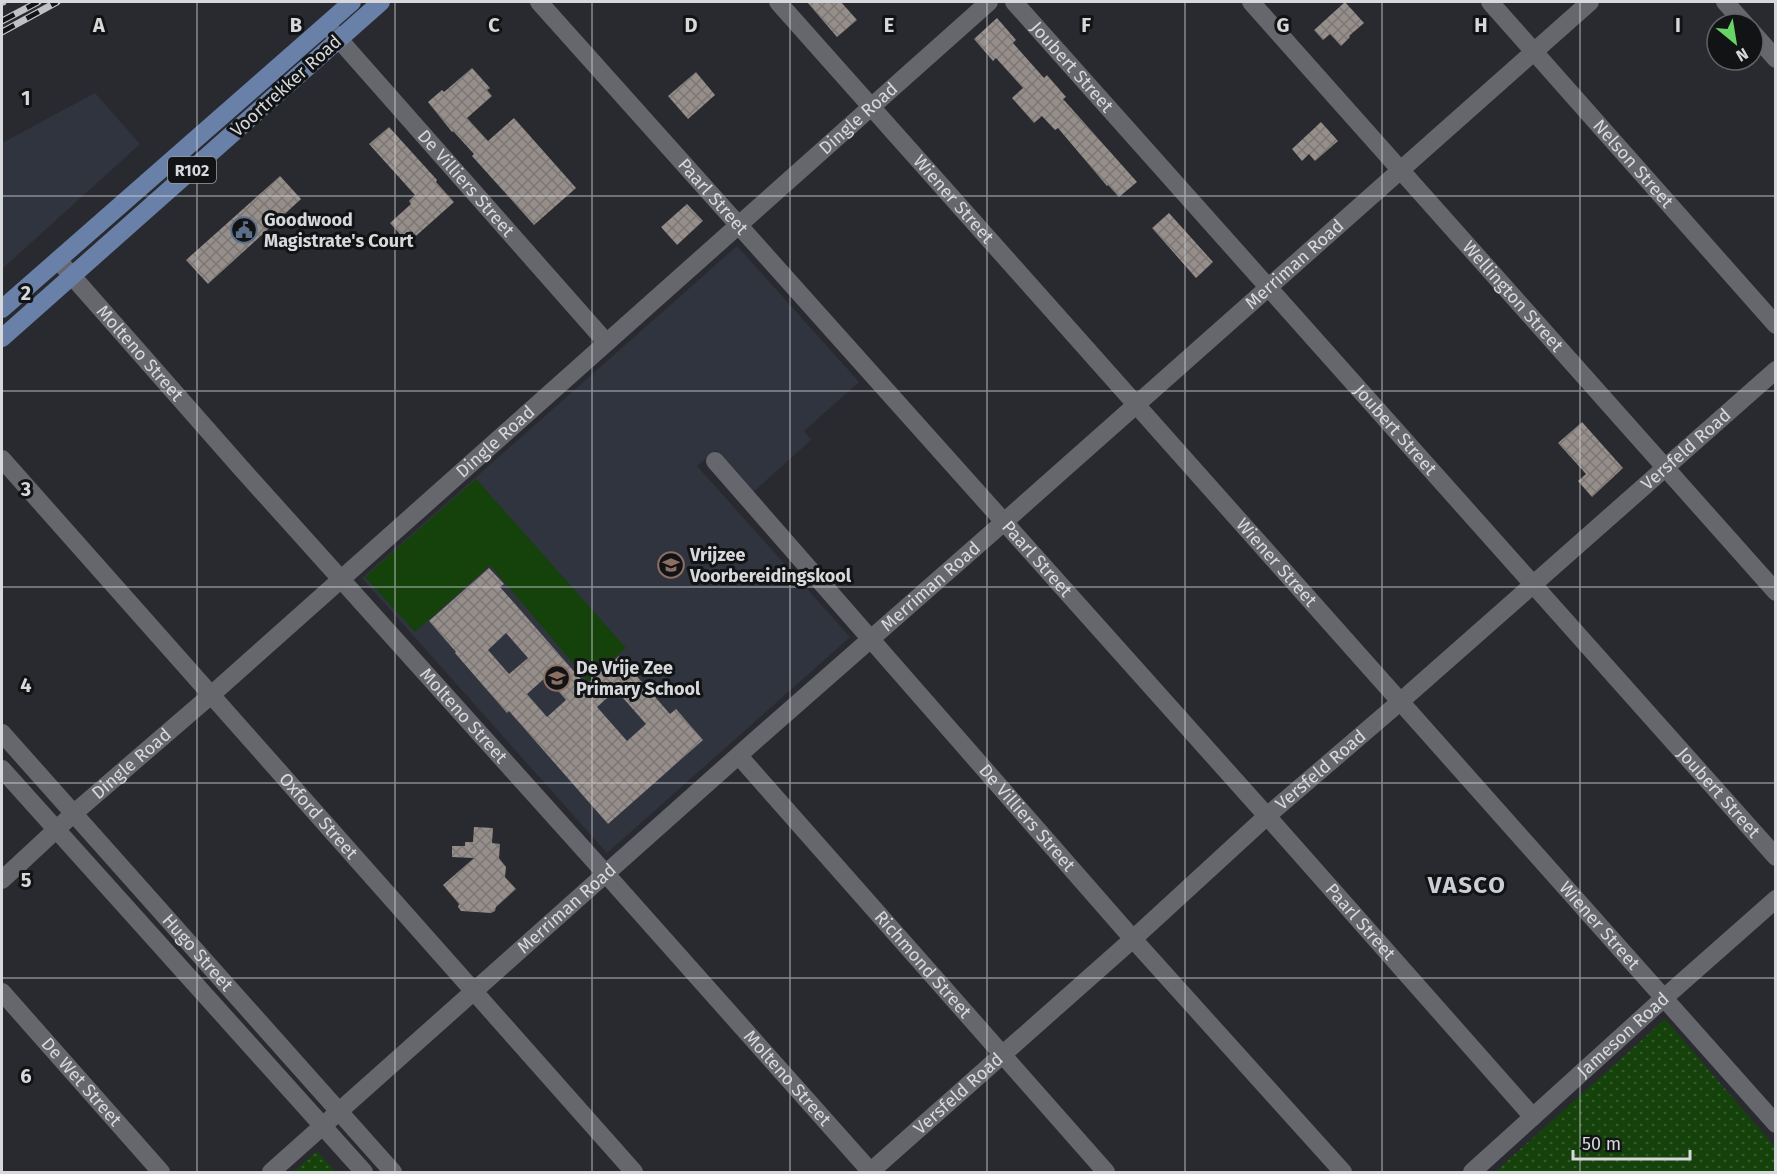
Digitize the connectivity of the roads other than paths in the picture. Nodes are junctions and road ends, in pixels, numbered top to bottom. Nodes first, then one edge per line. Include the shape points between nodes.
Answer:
1 (352, 2) edge
2 (381, 2) edge
3 (539, 2) edge
4 (778, 2) edge
5 (989, 2) edge
6 (1014, 2) edge
7 (1251, 2) edge
8 (1490, 2) edge
9 (1590, 2) edge
10 (326, 24) junction
11 (338, 39) junction
12 (1765, 47) edge
13 (1534, 50) junction
14 (1776, 59) edge
15 (871, 106) junction
16 (1400, 170) junction
17 (112, 213) junction
18 (739, 224) junction
19 (125, 229) junction
20 (58, 260) junction
21 (72, 274) junction
22 (1269, 287) junction
23 (2, 309) edge
24 (1776, 326) edge
25 (2, 338) edge
26 (606, 342) junction
27 (1776, 370) edge
28 (1136, 403) junction
29 (2, 459) edge
30 (715, 461) dead end
31 (1664, 467) junction
32 (1004, 522) junction
33 (341, 579) junction
34 (1532, 585) junction
35 (1776, 592) edge
36 (871, 639) junction
37 (210, 696) junction
38 (1401, 701) junction
39 (2, 733) edge
40 (738, 756) junction
41 (2, 769) edge
42 (73, 814) junction
43 (1267, 816) junction
44 (58, 830) junction
45 (1776, 857) edge
46 (606, 874) junction
47 (2, 880) edge
48 (1776, 899) edge
49 (1133, 939) junction
50 (2, 992) edge
51 (473, 992) junction
52 (1664, 998) junction
53 (1001, 1055) junction
54 (339, 1112) junction
55 (1533, 1117) junction
56 (1776, 1124) edge
57 (323, 1126) junction
58 (871, 1172) edge
59 (161, 1173) edge
60 (271, 1173) edge
61 (364, 1173) edge
62 (393, 1173) edge
63 (634, 1173) edge
64 (1106, 1173) edge
65 (1343, 1173) edge
66 (1472, 1173) edge

1 - 10 main road, Voortrekker Road / R102
2 - 11 main road, Voortrekker Road / R102
3 - 18 street, Paarl Street
4 - 15 street, Wiener Street
5 - 15 street, Dingle Road
6 - 22 street, Joubert Street
7 - 16 street, Wellington Street
8 - 13 street, Nelson Street
9 - 13 street, Merriman Road
10 - 11 street, De Villiers Street
10 - 17 main road, Voortrekker Road / R102
11 - 19 main road, Voortrekker Road / R102
11 - 26 street, De Villiers Street
12 - 14 street
13 - 16 street, Merriman Road
13 - 24 street, Nelson Street
15 - 18 street, Dingle Road
15 - 28 street, Wiener Street
16 - 22 street, Merriman Road
16 - 31 street, Wellington Street
17 - 19 main road
17 - 20 main road, Voortrekker Road / R102
18 - 26 street, Dingle Road
18 - 32 street, Paarl Street
19 - 21 main road, Voortrekker Road / R102
20 - 21 street, Molteno Street
20 - 23 main road, Voortrekker Road / R102
21 - 25 main road, Voortrekker Road / R102
21 - 33 street, Molteno Street
22 - 28 street, Merriman Road
22 - 34 street, Joubert Street
26 - 33 street, Dingle Road
27 - 31 street, Versfeld Road
28 - 32 street, Merriman Road
28 - 38 street, Wiener Street
29 - 37 street, Oxford Street
30 - 36 street, De Villiers Street
31 - 34 street, Versfeld Road
31 - 35 street, Wellington Street
32 - 36 street, Merriman Road
32 - 43 street, Paarl Street
33 - 37 street, Dingle Road
33 - 46 street, Molteno Street
34 - 38 street, Versfeld Road
34 - 45 street, Joubert Street
36 - 40 street, Merriman Road
36 - 49 street, De Villiers Street
37 - 42 street, Dingle Road
37 - 51 street, Oxford Street
38 - 43 street, Versfeld Road
38 - 52 street, Wiener Street
39 - 42 street, Hugo Street
40 - 46 street, Merriman Road
40 - 53 street, Richmond Street
41 - 44 street, Hugo Street
42 - 44 street, Dingle Road
42 - 54 street, Hugo Street
43 - 49 street, Versfeld Road
43 - 55 street, Paarl Street
44 - 47 street, Dingle Road
44 - 57 street, Hugo Street
46 - 51 street, Merriman Road
46 - 58 street, Molteno Street
48 - 52 street, Jameson Road
49 - 53 street, Versfeld Road
49 - 65 street, De Villiers Street
50 - 59 street, De Wet Street
51 - 54 street, Merriman Road
51 - 63 street, Oxford Street
52 - 55 street, Jameson Road
52 - 56 street, Wiener Street
53 - 58 street, Versfeld Road
53 - 64 street, Richmond Street
54 - 57 street, Merriman Road
54 - 62 street, Hugo Street
55 - 66 street, Jameson Road
57 - 60 street, Merriman Road
57 - 61 street, Hugo Street

